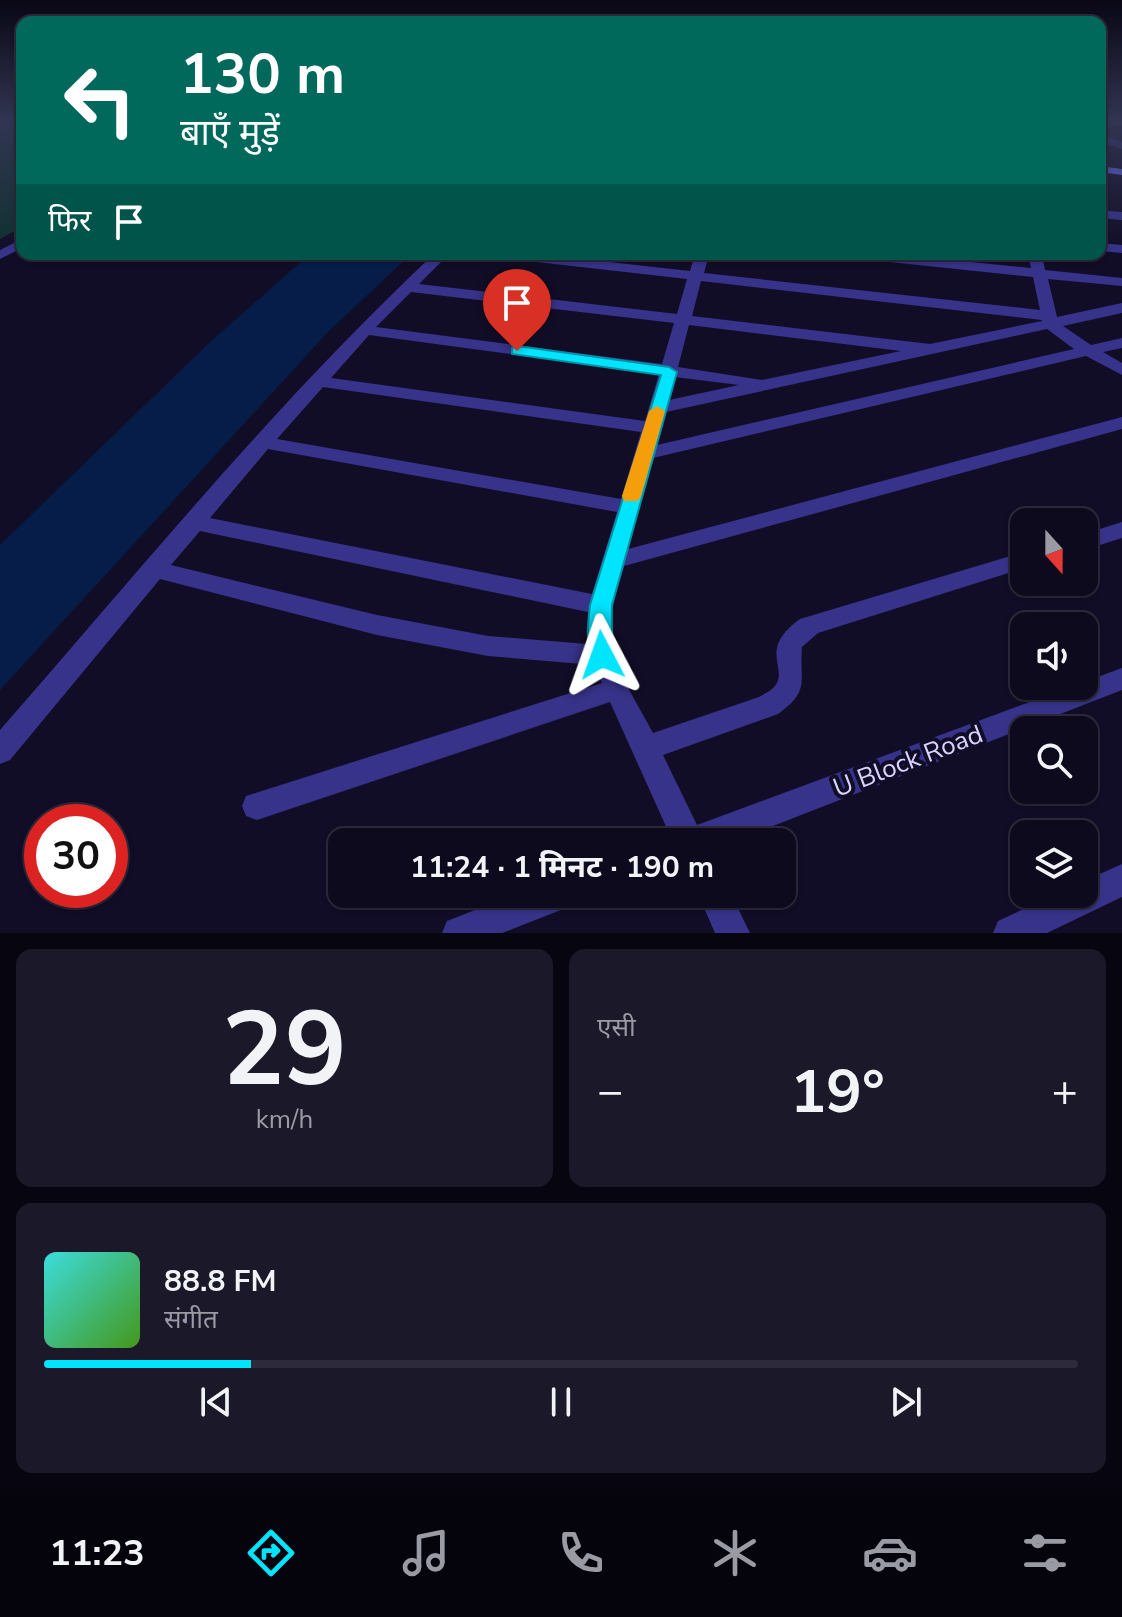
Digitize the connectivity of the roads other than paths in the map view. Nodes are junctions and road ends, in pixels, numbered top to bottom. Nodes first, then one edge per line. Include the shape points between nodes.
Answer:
1 (436, 260) edge
2 (550, 260) edge
3 (700, 260) edge
4 (911, 260) edge
5 (1036, 260) edge
6 (1039, 273) junction
7 (696, 278) junction
8 (1122, 282) edge
9 (408, 287) junction
10 (1122, 308) edge
11 (686, 319) junction
12 (1049, 320) junction
13 (365, 330) junction
14 (1122, 343) edge
15 (929, 349) junction
16 (1090, 350) junction
17 (1122, 370) edge
18 (669, 372) junction
19 (318, 381) junction
20 (771, 384) junction
21 (655, 418) junction
22 (1122, 423) edge
23 (263, 442) junction
24 (643, 454) junction
25 (628, 507) junction
26 (192, 522) junction
27 (1122, 530) edge
28 (1098, 538) edge
29 (613, 561) junction
30 (1010, 564) edge
31 (153, 569) junction
32 (601, 605) junction
33 (602, 655) junction
34 (1122, 679) edge
35 (617, 689) junction
36 (644, 749) junction
37 (0, 751) edge
38 (257, 806) dead end
39 (684, 828) edge
40 (728, 828) edge
41 (1122, 880) edge
42 (523, 908) edge
43 (721, 908) edge
44 (459, 933) edge
45 (733, 933) edge
46 (1010, 933) edge

1 - 9 street
2 - 7 street
3 - 7 street
4 - 6 street
5 - 6 street
6 - 8 street
6 - 12 street
7 - 11 street
7 - 12 street
9 - 11 street
9 - 13 street
10 - 12 street
11 - 15 street
11 - 18 street
12 - 15 street
12 - 16 street
13 - 18 street
13 - 19 street
14 - 16 street
15 - 20 street
16 - 17 street
16 - 24 street
18 - 20 street
18 - 21 street
19 - 21 street
19 - 23 street
20 - 21 street
21 - 24 street
22 - 29 street
23 - 25 street
23 - 26 street
24 - 25 street
25 - 29 street
26 - 31 street
26 - 32 street
27 - 28 street
29 - 32 street
30 - 36 street via 809,626 793,635 788,646 792,683 784,697
31 - 33 street via 405,631 503,648
31 - 37 street
32 - 33 street
33 - 35 street
34 - 40 street, U Block Road
35 - 36 street
35 - 38 street
36 - 39 street
41 - 46 street
42 - 44 street
43 - 45 street

